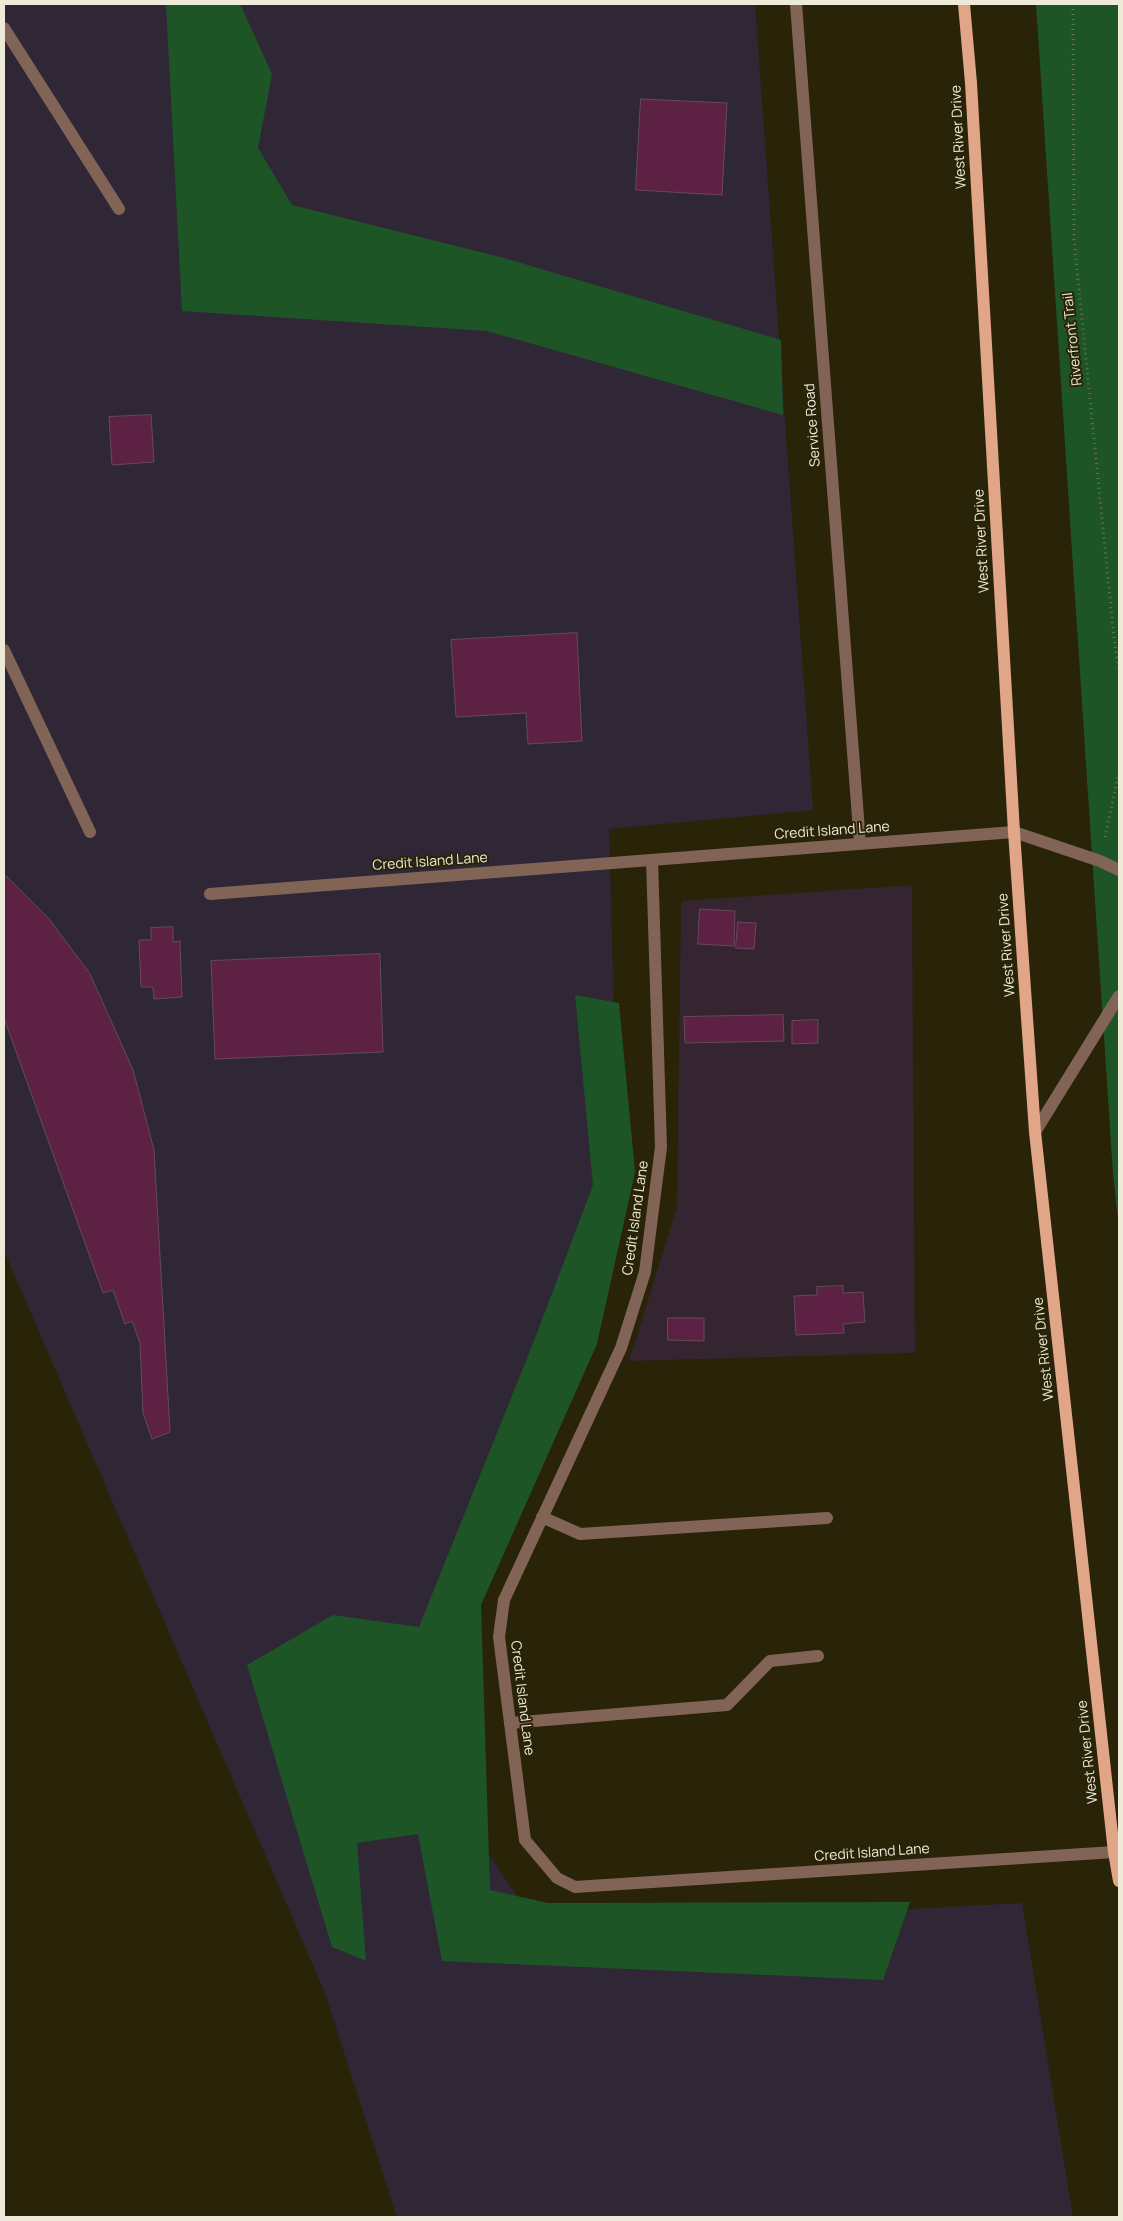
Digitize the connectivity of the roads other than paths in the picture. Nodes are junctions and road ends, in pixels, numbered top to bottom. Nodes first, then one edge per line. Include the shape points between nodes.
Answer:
1 (796, 4) edge
2 (964, 4) edge
3 (4, 28) edge
4 (119, 209) dead end
5 (4, 650) edge
6 (90, 832) dead end
7 (1014, 832) junction
8 (860, 844) junction
9 (652, 860) junction
10 (1119, 870) edge
11 (210, 894) dead end
12 (1119, 996) edge
13 (1035, 1132) junction
14 (542, 1517) junction
15 (827, 1518) dead end
16 (818, 1656) dead end
17 (510, 1723) junction
18 (1114, 1852) junction
19 (1119, 1881) edge

1 - 8 street, Service Road
2 - 7 main road, West River Drive via 972,93
3 - 4 street
5 - 6 street
7 - 8 street, Credit Island Lane
7 - 10 street
7 - 13 main road, West River Drive
8 - 9 street, Credit Island Lane
9 - 11 street, Credit Island Lane
9 - 14 street, Credit Island Lane via 661,1147 645,1272 620,1348
12 - 13 street
13 - 18 main road, West River Drive
14 - 15 street via 580,1534
14 - 17 street, Credit Island Lane via 504,1600 498,1637
16 - 17 street via 770,1661 727,1705
17 - 18 street, Credit Island Lane via 525,1840 557,1878 576,1887
18 - 19 main road, West River Drive

